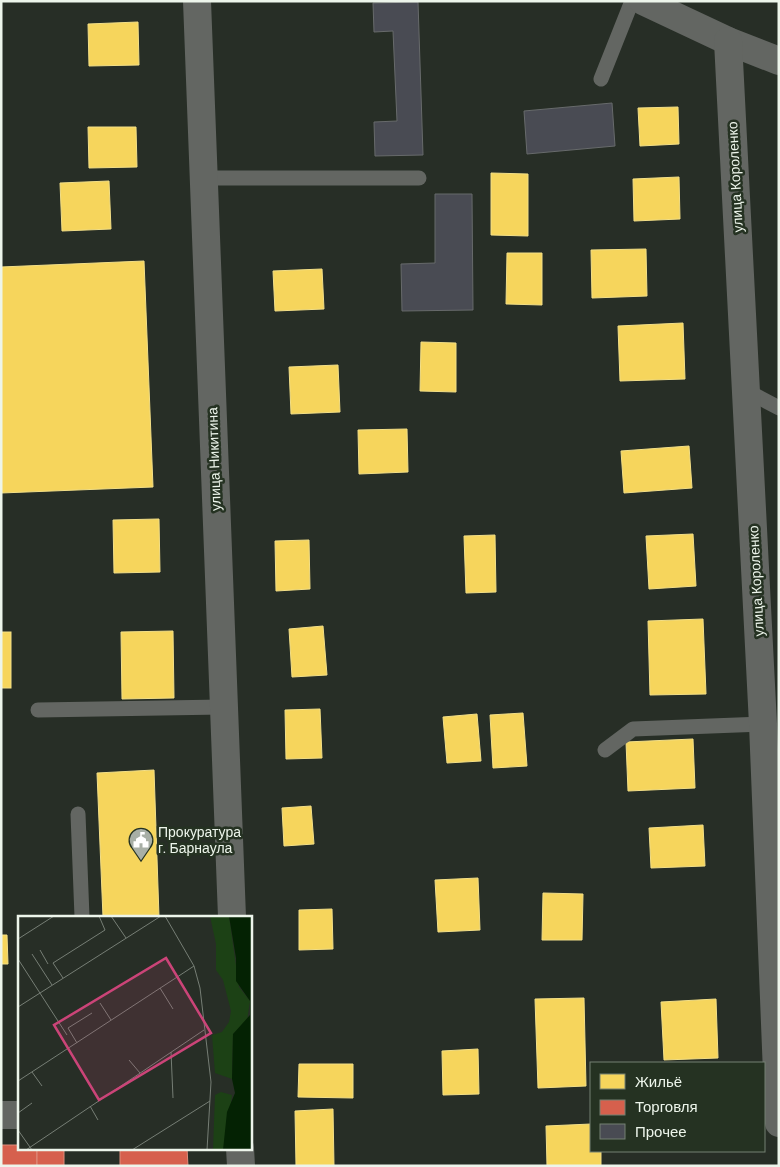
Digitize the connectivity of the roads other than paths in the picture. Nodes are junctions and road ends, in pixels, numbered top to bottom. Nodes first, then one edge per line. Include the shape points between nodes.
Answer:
1 (197, 1) edge
2 (632, 1) edge
3 (644, 1) edge
4 (728, 41) junction
5 (779, 61) edge
6 (601, 80) dead end
7 (203, 178) junction
8 (419, 178) dead end
9 (747, 391) junction
10 (779, 408) edge
11 (224, 707) junction
12 (38, 710) dead end
13 (763, 724) junction
14 (605, 750) dead end
15 (78, 814) dead end
16 (82, 916) edge
17 (232, 916) edge
18 (1, 1115) edge
19 (18, 1115) edge
20 (779, 1122) edge
21 (240, 1150) edge
22 (241, 1166) edge

1 - 7 street, улица Никитина
2 - 6 lane
3 - 4 street
4 - 5 street
4 - 9 street, улица Короленко
7 - 8 lane
7 - 11 street, улица Никитина
9 - 10 lane
9 - 13 street, улица Короленко
11 - 12 lane
11 - 17 street, улица Никитина
13 - 14 lane via 633,729
13 - 20 street, улица Короленко
15 - 16 lane
18 - 19 street
21 - 22 street

